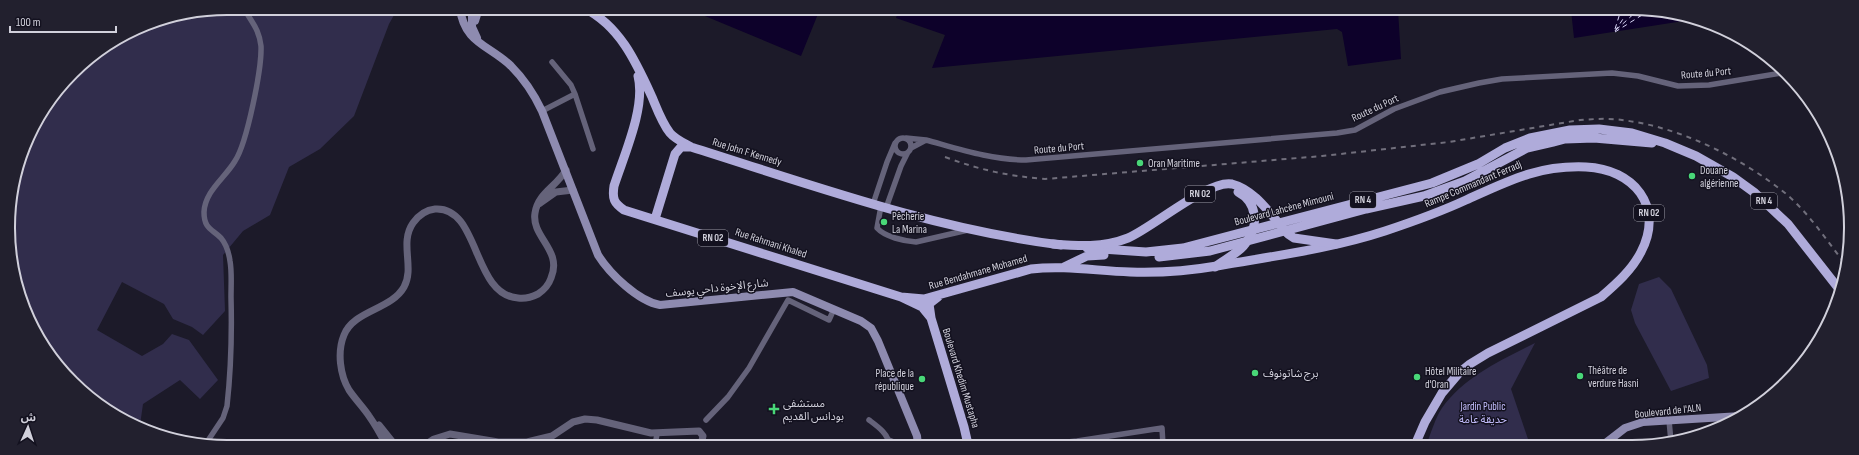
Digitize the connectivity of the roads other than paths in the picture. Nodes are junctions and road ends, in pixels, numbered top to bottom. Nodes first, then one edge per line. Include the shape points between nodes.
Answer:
1 (249, 15) edge
2 (462, 15) edge
3 (471, 15) edge
4 (476, 15) edge
5 (597, 15) edge
6 (484, 46) junction
7 (552, 62) dead end
8 (635, 63) junction
9 (1779, 74) edge
10 (575, 94) junction
11 (656, 107) junction
12 (542, 111) junction
13 (636, 115) junction
14 (906, 138) junction
15 (926, 140) junction
16 (895, 143) junction
17 (1665, 143) junction
18 (691, 147) junction
19 (593, 149) dead end
20 (910, 150) junction
21 (566, 170) junction
22 (1211, 188) junction
23 (573, 190) junction
24 (538, 206) junction
25 (880, 206) junction
26 (655, 219) junction
27 (970, 230) junction
28 (1053, 244) junction
29 (1336, 244) junction
30 (1215, 266) junction
31 (1062, 268) junction
32 (1836, 285) edge
33 (939, 296) junction
34 (901, 297) junction
35 (834, 309) junction
36 (931, 318) junction
37 (369, 416) junction
38 (1728, 417) edge
39 (706, 420) dead end
40 (869, 420) dead end
41 (1670, 420) junction
42 (657, 434) junction
43 (552, 436) junction
44 (1671, 436) edge
45 (209, 439) edge
46 (383, 440) edge
47 (391, 440) edge
48 (433, 440) edge
49 (495, 440) edge
50 (532, 440) edge
51 (549, 440) edge
52 (656, 440) edge
53 (702, 440) edge
54 (887, 440) edge
55 (917, 440) edge
56 (967, 440) edge
57 (1088, 440) edge
58 (1163, 440) edge
59 (1417, 440) edge
60 (1609, 440) edge

1 - 45 street via 256,25 261,45 260,63 243,142 236,160 211,191 204,212 206,224 222,238 230,261 232,326 227,406 223,418
2 - 6 main road, شارع الإخوة داحي يوسف via 472,38
3 - 6 main road, شارع الإخوة داحي يوسف via 473,32
4 - 6 main road via 476,27
5 - 8 main road, Rue John F Kennedy / RN 02 via 615,31
6 - 12 main road, شارع الإخوة داحي يوسف via 505,60 521,77 534,94
7 - 10 street via 571,85
8 - 11 main road, Rue John F Kennedy / RN 02
8 - 13 main road, Rue Rahmani Khaled / RN 02 via 641,90
9 - 15 street, Route du Port via 1709,85 1678,86 1638,76 1612,74 1502,79 1440,92 1394,110 1355,130 1026,160 986,156
10 - 12 street
10 - 19 street
11 - 13 main road via 645,106
11 - 18 main road, Rue John F Kennedy / RN 02 via 671,134
12 - 21 main road, شارع الإخوة داحي يوسف
13 - 26 main road, Rue Rahmani Khaled / RN 02 via 612,196 615,203 624,210
14 - 15 street, Route du Port
14 - 16 street via 901,138
14 - 20 street via 911,144
15 - 20 street
16 - 20 street via 897,151 905,154
16 - 25 street via 886,162
17 - 28 main road, Boulevard Lahcène Mimouni / RN 4 via 1632,133 1570,130 1517,142 1478,164 1421,186 1183,248 1146,252
17 - 31 main road, Boulevard Lahcène Mimouni / RN 4 via 1644,144 1594,138 1553,142 1527,148 1444,190 1210,251 1161,257 1094,255
17 - 32 main road, Boulevard Lahcène Mimouni / RN 4 via 1707,162 1755,193 1788,224
18 - 25 main road, Rue John F Kennedy / RN 02
18 - 26 main road via 681,147 675,154
20 - 25 street
21 - 23 main road, شارع الإخوة داحي يوسف
21 - 24 street via 542,197
22 - 28 main road, RN 02, bridge via 1127,238 1109,244 1086,246
22 - 29 main road, RN 02, bridge via 1223,184 1239,186 1253,196 1294,238
22 - 30 main road, bridge via 1234,190 1246,198 1252,205 1255,220 1247,242
23 - 24 street via 556,192
23 - 35 main road, شارع الإخوة داحي يوسف via 602,260 645,301 660,305 787,292 800,294
24 - 37 street via 535,213 536,224 551,251 554,268 547,285 538,294 527,298 508,296 494,286 463,226 453,214 434,209 422,213 414,221 407,237 408,274 403,288 396,297 348,326 342,339 341,371 346,384
25 - 27 main road, Rue John F Kennedy / RN 02
25 - 27 street via 877,228 881,233 909,242
26 - 34 main road, Rue Rahmani Khaled / RN 02
27 - 28 main road, Boulevard Lahcène Mimouni / RN 02
29 - 30 main road, Rampe Commandant Ferradj / RN 02
29 - 59 main road, Rampe Commandant Ferradj / RN 02 via 1423,218 1522,175 1560,168 1587,167 1619,175 1634,185 1647,206 1650,223 1648,236 1641,253 1617,284 1594,301 1470,364 1442,393
30 - 31 main road, Rampe Commandant Ferradj / RN 02 via 1164,272
31 - 33 main road, Rue Bendahmane Mohamed / RN 02 via 1031,269
33 - 34 main road, Rue Bendahmane Mohamed / RN 02 via 917,300
33 - 36 main road via 930,301
34 - 36 main road via 922,307
35 - 39 street via 828,320 788,300 749,368 728,397
35 - 55 main road, شارع الإخوة داحي يوسف via 871,328
36 - 56 main road, Boulevard Khedim Mustapha
37 - 46 street
37 - 47 street
38 - 41 main road, Boulevard de l'ALN
40 - 54 street via 879,428
41 - 44 street
41 - 60 main road, Boulevard de l'ALN via 1643,422 1625,428
42 - 43 street via 585,419 573,422
42 - 52 street
42 - 53 street via 697,430 703,434
43 - 50 street
43 - 51 street
48 - 49 street via 458,435
57 - 58 street via 1162,428

